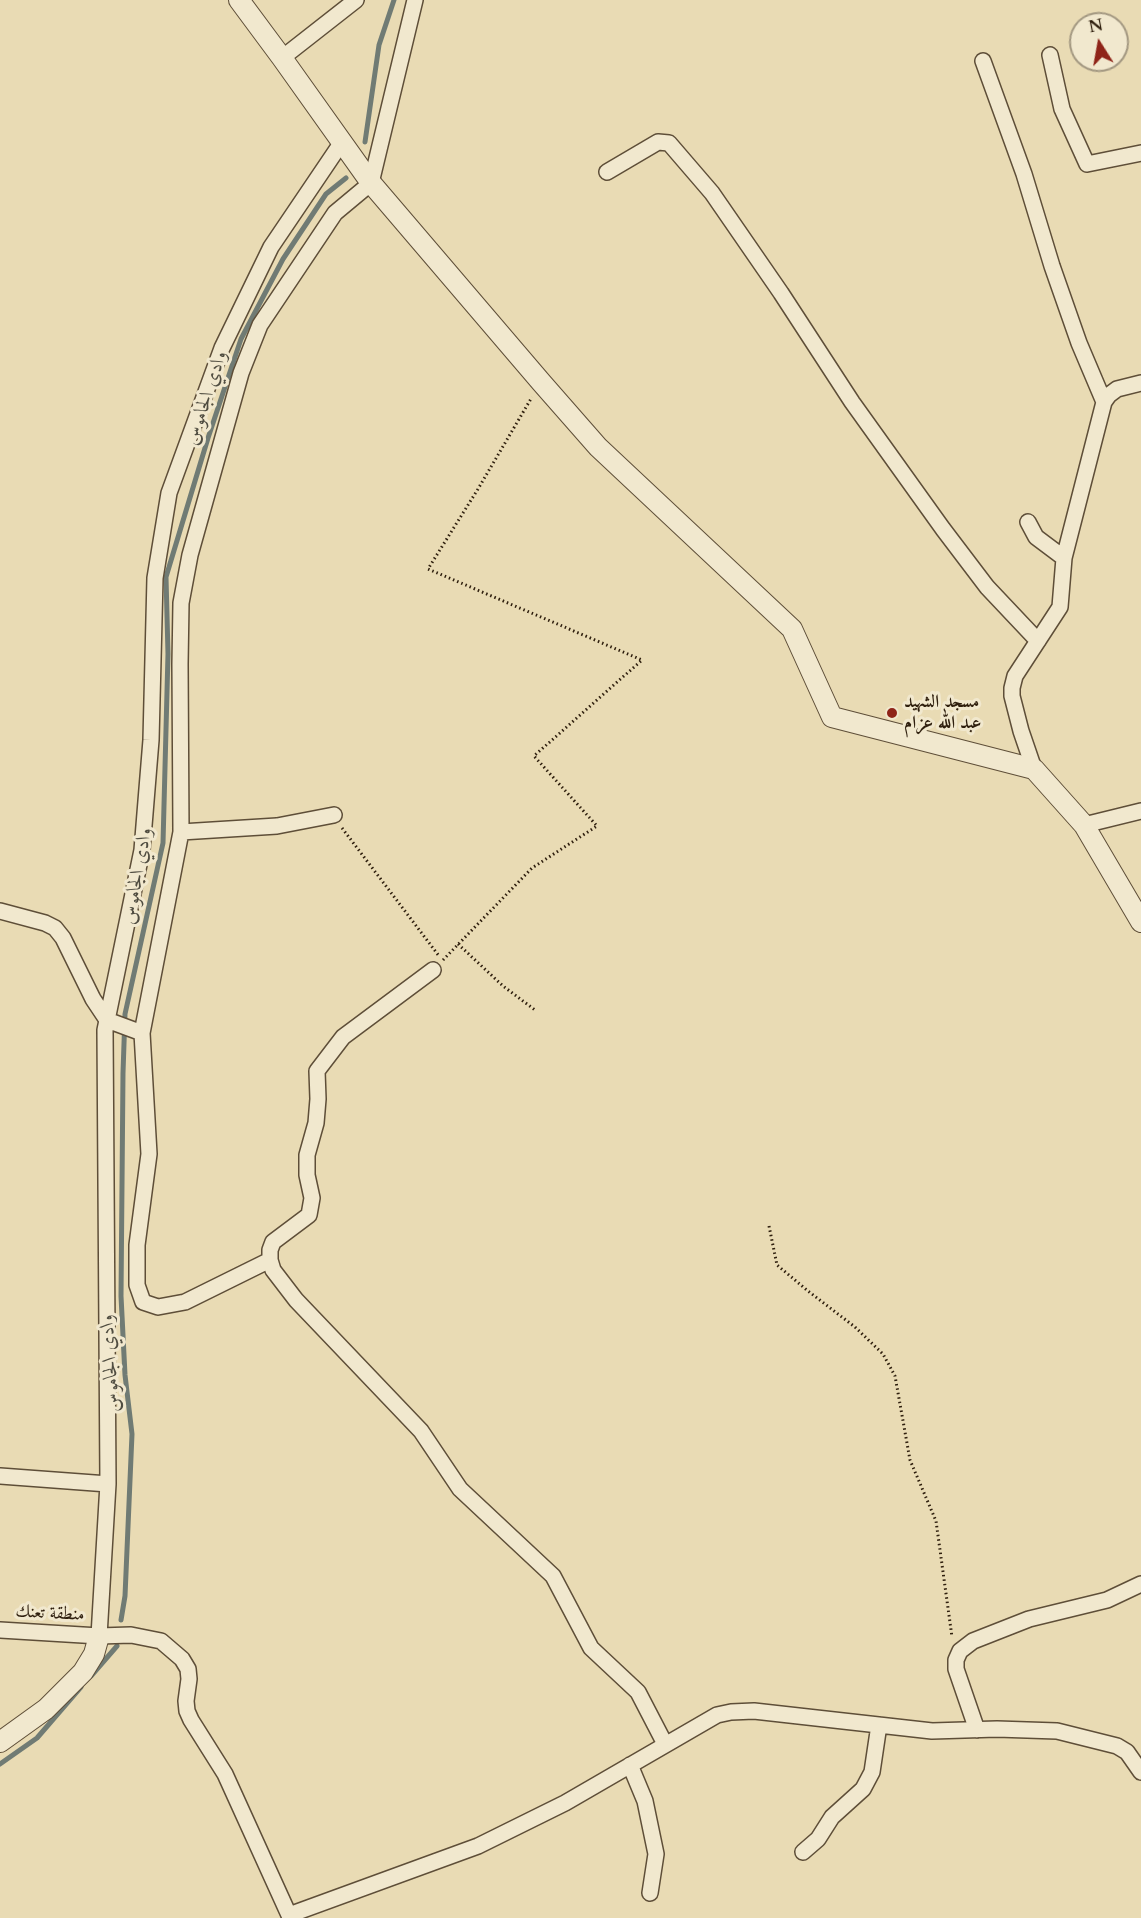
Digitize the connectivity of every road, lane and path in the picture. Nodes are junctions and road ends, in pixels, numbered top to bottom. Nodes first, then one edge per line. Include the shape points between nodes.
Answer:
1 (239, 0) edge
2 (356, 0) edge
3 (416, 0) edge
4 (1050, 55) dead end
5 (282, 58) junction
6 (983, 61) dead end
7 (342, 142) junction
8 (1141, 153) edge
9 (607, 172) dead end
10 (371, 183) junction
11 (541, 382) junction
12 (1141, 383) edge
13 (1104, 402) junction
14 (1028, 522) dead end
15 (1064, 558) junction
16 (1038, 641) junction
17 (1034, 769) junction
18 (1141, 811) edge
19 (334, 815) joint
20 (1084, 825) junction
21 (181, 832) junction
22 (0, 911) edge
23 (1138, 913) edge
24 (458, 944) junction
25 (438, 965) junction
26 (535, 1010) dead end
27 (107, 1020) junction
28 (142, 1033) junction
29 (769, 1226) dead end
30 (270, 1260) junction
31 (0, 1476) edge
32 (108, 1484) junction
33 (1141, 1584) edge
34 (0, 1630) edge
35 (99, 1636) junction
36 (956, 1660) junction
37 (879, 1725) junction
38 (976, 1730) junction
39 (0, 1742) edge
40 (665, 1744) junction
41 (630, 1765) junction
42 (1141, 1772) edge
43 (803, 1852) dead end
44 (650, 1893) dead end
45 (289, 1916) edge

1 - 5 street
2 - 5 street
3 - 10 street
4 - 8 street via 1062,109 1087,164
5 - 7 street
6 - 13 street via 1079,343
7 - 10 street
7 - 27 street via 271,248 222,348 169,493 155,578 151,740 142,850
9 - 16 street via 658,142 669,143 712,193 852,402 943,529 987,587
10 - 11 street
10 - 21 street via 335,213 260,325 241,373 190,555 182,603
11 - 17 street via 598,447 792,629 832,717
11 - 24 path via 428,569 642,660 534,756 597,826 532,868
12 - 13 street via 1117,389
13 - 15 street
14 - 15 street via 1036,537
15 - 16 street via 1060,607
16 - 17 street via 1015,676 1012,688
17 - 20 street
18 - 20 street
19 - 21 street via 277,826
19 - 25 path
20 - 23 street
21 - 28 street
22 - 27 street via 55,928
24 - 25 path
24 - 26 path
25 - 30 street via 343,1037 317,1071 318,1099 307,1155 312,1198 309,1215 273,1242
27 - 28 street
27 - 32 street
28 - 30 street via 149,1154 137,1245 137,1285 143,1302 159,1307 184,1302
29 - 36 path via 777,1265 884,1354 895,1376 910,1460 936,1521
30 - 40 street via 296,1300 421,1431 460,1489 553,1576 591,1648 638,1692
31 - 32 street
32 - 35 street
33 - 36 street via 1107,1600 1029,1619 973,1641 960,1651
34 - 35 street, منطقة تعنك
35 - 39 street via 83,1672 46,1709
35 - 45 street, منطقة تعنك via 131,1635 161,1641 182,1659 189,1679 187,1711 225,1774
36 - 38 street
37 - 38 street via 932,1731
37 - 40 street via 754,1711 731,1712 717,1715
37 - 43 street via 872,1772 863,1789 832,1817 818,1839
38 - 42 street via 1057,1731 1117,1746 1127,1752
40 - 41 street
41 - 44 street via 645,1801 656,1854
41 - 45 street via 478,1846

